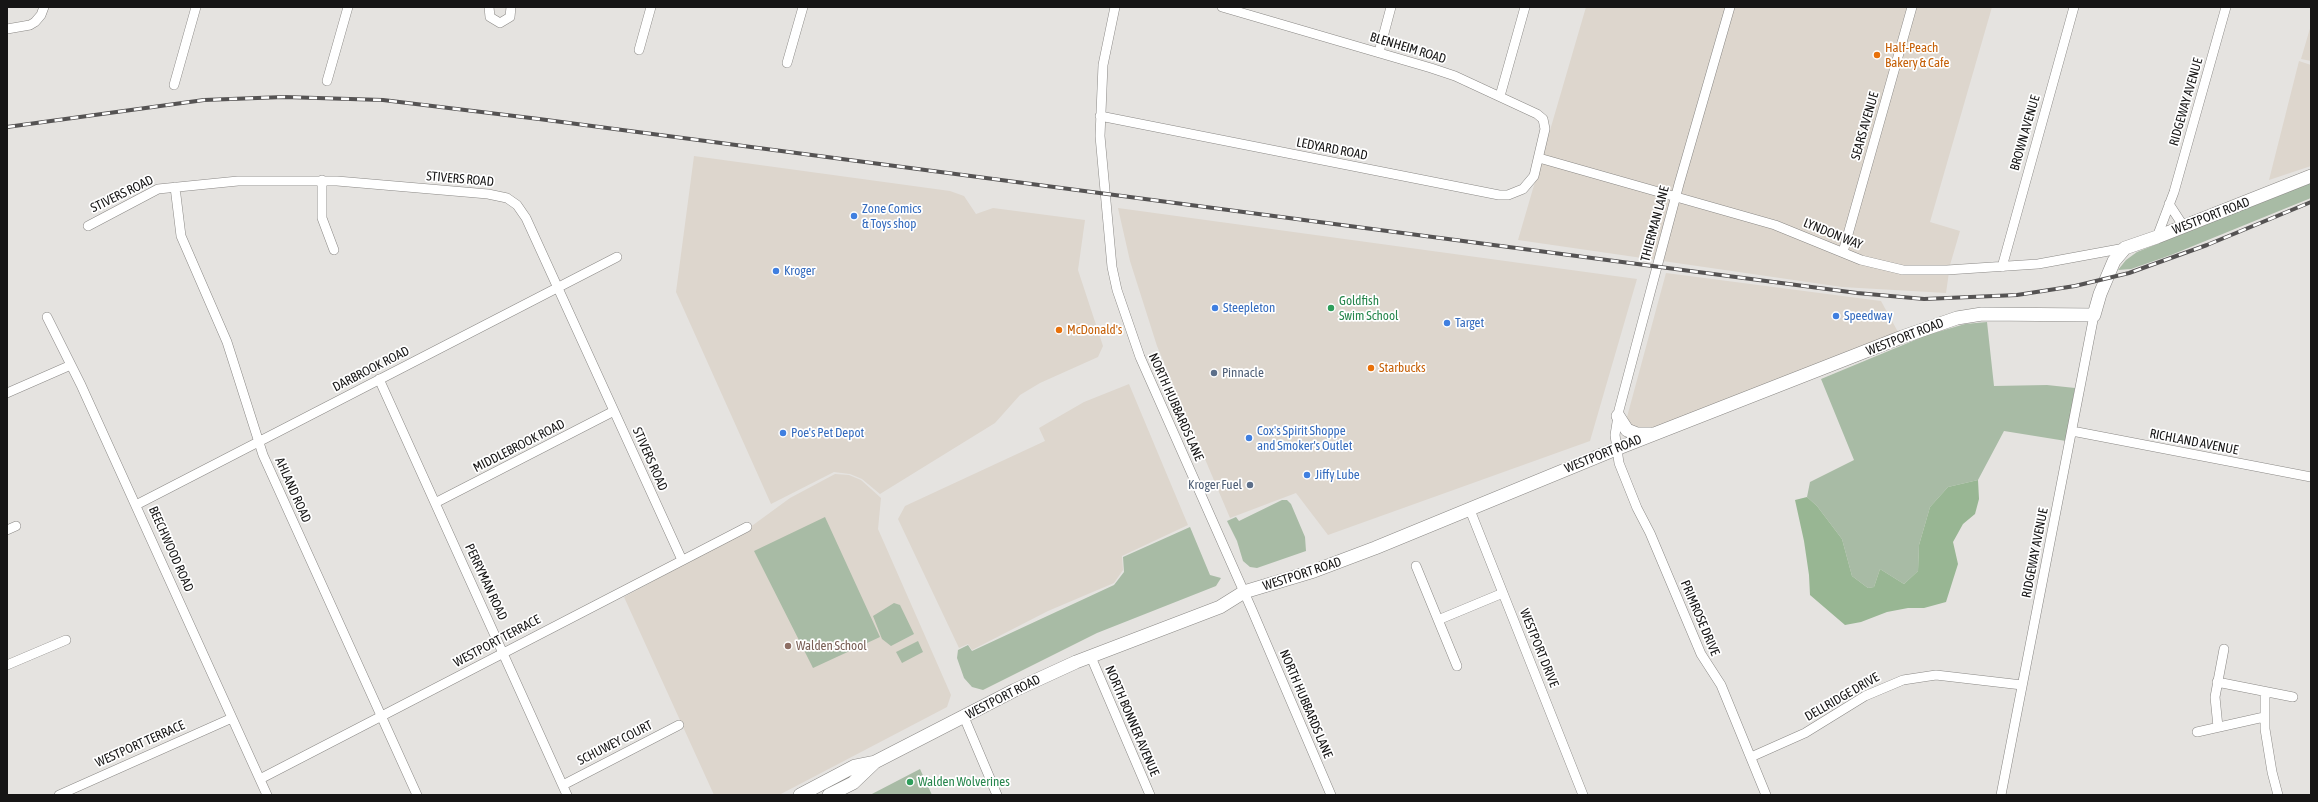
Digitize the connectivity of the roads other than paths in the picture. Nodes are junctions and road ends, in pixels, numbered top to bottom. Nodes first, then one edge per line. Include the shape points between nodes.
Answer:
1 (44, 7) edge
2 (196, 7) edge
3 (348, 7) edge
4 (489, 7) edge
5 (511, 7) edge
6 (651, 7) edge
7 (803, 7) edge
8 (1115, 7) edge
9 (1222, 7) edge
10 (1257, 7) edge
11 (1391, 7) edge
12 (1525, 7) edge
13 (1730, 7) edge
14 (1912, 7) edge
15 (2074, 7) edge
16 (2226, 7) edge
17 (1254, 16) junction
18 (7, 29) edge
19 (639, 50) dead end
20 (1379, 52) junction
21 (787, 63) dead end
22 (327, 81) dead end
23 (174, 85) dead end
24 (1500, 96) junction
25 (1100, 116) junction
26 (1539, 158) junction
27 (2311, 176) edge
28 (322, 180) junction
29 (175, 187) junction
30 (1676, 197) junction
31 (2169, 204) junction
32 (88, 226) dead end
33 (2184, 227) junction
34 (2157, 237) junction
35 (2125, 248) junction
36 (334, 250) dead end
37 (1843, 252) junction
38 (617, 257) dead end
39 (2002, 267) junction
40 (557, 288) junction
41 (47, 316) dead end
42 (2094, 316) junction
43 (71, 365) junction
44 (380, 379) junction
45 (7, 393) edge
46 (614, 411) junction
47 (1618, 416) junction
48 (2072, 431) junction
49 (1653, 434) junction
50 (258, 442) junction
51 (1616, 449) junction
52 (2311, 477) edge
53 (435, 503) junction
54 (136, 505) junction
55 (1470, 510) junction
56 (16, 526) dead end
57 (747, 527) dead end
58 (7, 530) edge
59 (682, 560) junction
60 (1416, 566) dead end
61 (1244, 592) junction
62 (1503, 593) junction
63 (1438, 620) junction
64 (66, 640) dead end
65 (2224, 649) dead end
66 (502, 652) junction
67 (1091, 657) junction
68 (7, 665) edge
69 (1457, 666) dead end
70 (2217, 682) junction
71 (2022, 685) junction
72 (2266, 692) junction
73 (2293, 697) dead end
74 (381, 715) junction
75 (964, 717) junction
76 (2264, 717) junction
77 (232, 718) junction
78 (679, 725) dead end
79 (2218, 727) junction
80 (2197, 732) dead end
81 (1751, 757) junction
82 (875, 762) junction
83 (260, 780) junction
84 (563, 785) junction
85 (59, 795) edge
86 (267, 795) edge
87 (417, 795) edge
88 (567, 795) edge
89 (800, 795) edge
90 (829, 795) edge
91 (997, 795) edge
92 (1150, 795) edge
93 (1331, 795) edge
94 (1583, 795) edge
95 (1766, 795) edge
96 (2001, 795) edge
97 (2278, 795) edge

1 - 18 street via 38,20 30,25
2 - 23 street
3 - 22 street
4 - 5 street via 490,17 500,22 510,17
6 - 19 street
7 - 21 street
8 - 25 street, NORTH HUBBARDS LANE via 1103,65
9 - 17 street, BLENHEIM ROAD
10 - 17 street
11 - 20 street
12 - 24 street
13 - 30 street, THIERMAN LANE
14 - 37 street, SEARS AVENUE
15 - 39 street, BROWN AVENUE
16 - 31 street, RIDGEWAY AVENUE
17 - 20 street, BLENHEIM ROAD
20 - 24 street, BLENHEIM ROAD via 1455,76
24 - 26 street, BLENHEIM ROAD via 1543,119 1546,129
25 - 26 street, LEDYARD ROAD via 1499,196 1522,189 1534,176
25 - 61 street, NORTH HUBBARDS LANE via 1112,267 1123,309 1140,357
26 - 30 street, LYNDON WAY
27 - 33 main road, WESTPORT ROAD
28 - 29 street, STIVERS ROAD via 238,181
28 - 36 street via 322,218
28 - 40 street, STIVERS ROAD via 488,194 507,198 517,205 526,218
29 - 32 street, STIVERS ROAD via 158,189
29 - 50 street, AHLAND ROAD via 181,236 227,342
30 - 37 street, LYNDON WAY via 1775,226
30 - 47 street, THIERMAN LANE
31 - 33 street
31 - 34 street, RIDGEWAY AVENUE
33 - 34 main road, WESTPORT ROAD
34 - 35 main road, WESTPORT ROAD
35 - 39 street, LYNDON WAY via 2038,264
35 - 42 main road via 2114,261
37 - 39 street, LYNDON WAY via 1885,267 1903,270
38 - 40 street, DARBROOK ROAD
40 - 44 street, DARBROOK ROAD
40 - 46 street, STIVERS ROAD
41 - 43 street, BEECHWOOD ROAD
42 - 48 street, RIDGEWAY AVENUE
42 - 49 main road, WESTPORT ROAD via 1992,313 1957,318 1909,334
43 - 45 street
43 - 54 street, BEECHWOOD ROAD
44 - 50 street, DARBROOK ROAD
44 - 53 street, PERRYMAN ROAD
46 - 53 street, MIDDLEBROOK ROAD
46 - 59 street, STIVERS ROAD
47 - 49 main road via 1627,430 1637,434
47 - 51 street, THIERMAN LANE
48 - 52 street, RICHLAND AVENUE
48 - 71 street, RIDGEWAY AVENUE
49 - 51 main road, WESTPORT ROAD
50 - 54 street, DARBROOK ROAD
50 - 74 street, AHLAND ROAD
51 - 55 main road, WESTPORT ROAD
51 - 81 street, PRIMROSE DRIVE via 1634,502 1650,533 1701,654 1720,685
53 - 66 street, PERRYMAN ROAD
54 - 77 street, BEECHWOOD ROAD
55 - 61 main road, WESTPORT ROAD via 1314,571
55 - 62 street, WESTPORT DRIVE
56 - 58 street
57 - 59 street, WESTPORT TERRACE
59 - 66 street, WESTPORT TERRACE
60 - 63 street
61 - 67 main road, WESTPORT ROAD via 1220,607
61 - 93 street, NORTH HUBBARDS LANE
62 - 63 street
62 - 94 street, WESTPORT DRIVE
63 - 69 street
64 - 68 street
65 - 70 street
66 - 74 street, WESTPORT TERRACE
66 - 84 street, PERRYMAN ROAD
67 - 75 main road, WESTPORT ROAD via 1035,680
67 - 92 street, NORTH BONNER AVENUE
70 - 72 street
70 - 79 street via 2214,708
71 - 81 street, DELLRIDGE DRIVE via 1936,675 1902,680 1865,696 1805,733
71 - 96 street, RIDGEWAY AVENUE
72 - 73 street
72 - 76 street
74 - 83 street, WESTPORT TERRACE
74 - 87 street, AHLAND ROAD
75 - 82 main road, WESTPORT ROAD
75 - 91 street
76 - 79 street
76 - 97 street
77 - 83 street, BEECHWOOD ROAD
77 - 85 street, WESTPORT TERRACE
78 - 84 street, SCHUWEY COURT
79 - 80 street
81 - 95 street, PRIMROSE DRIVE
82 - 89 main road, WESTPORT ROAD via 855,766
82 - 90 main road, WESTPORT ROAD via 853,783
83 - 86 street, BEECHWOOD ROAD
84 - 88 street, PERRYMAN ROAD

